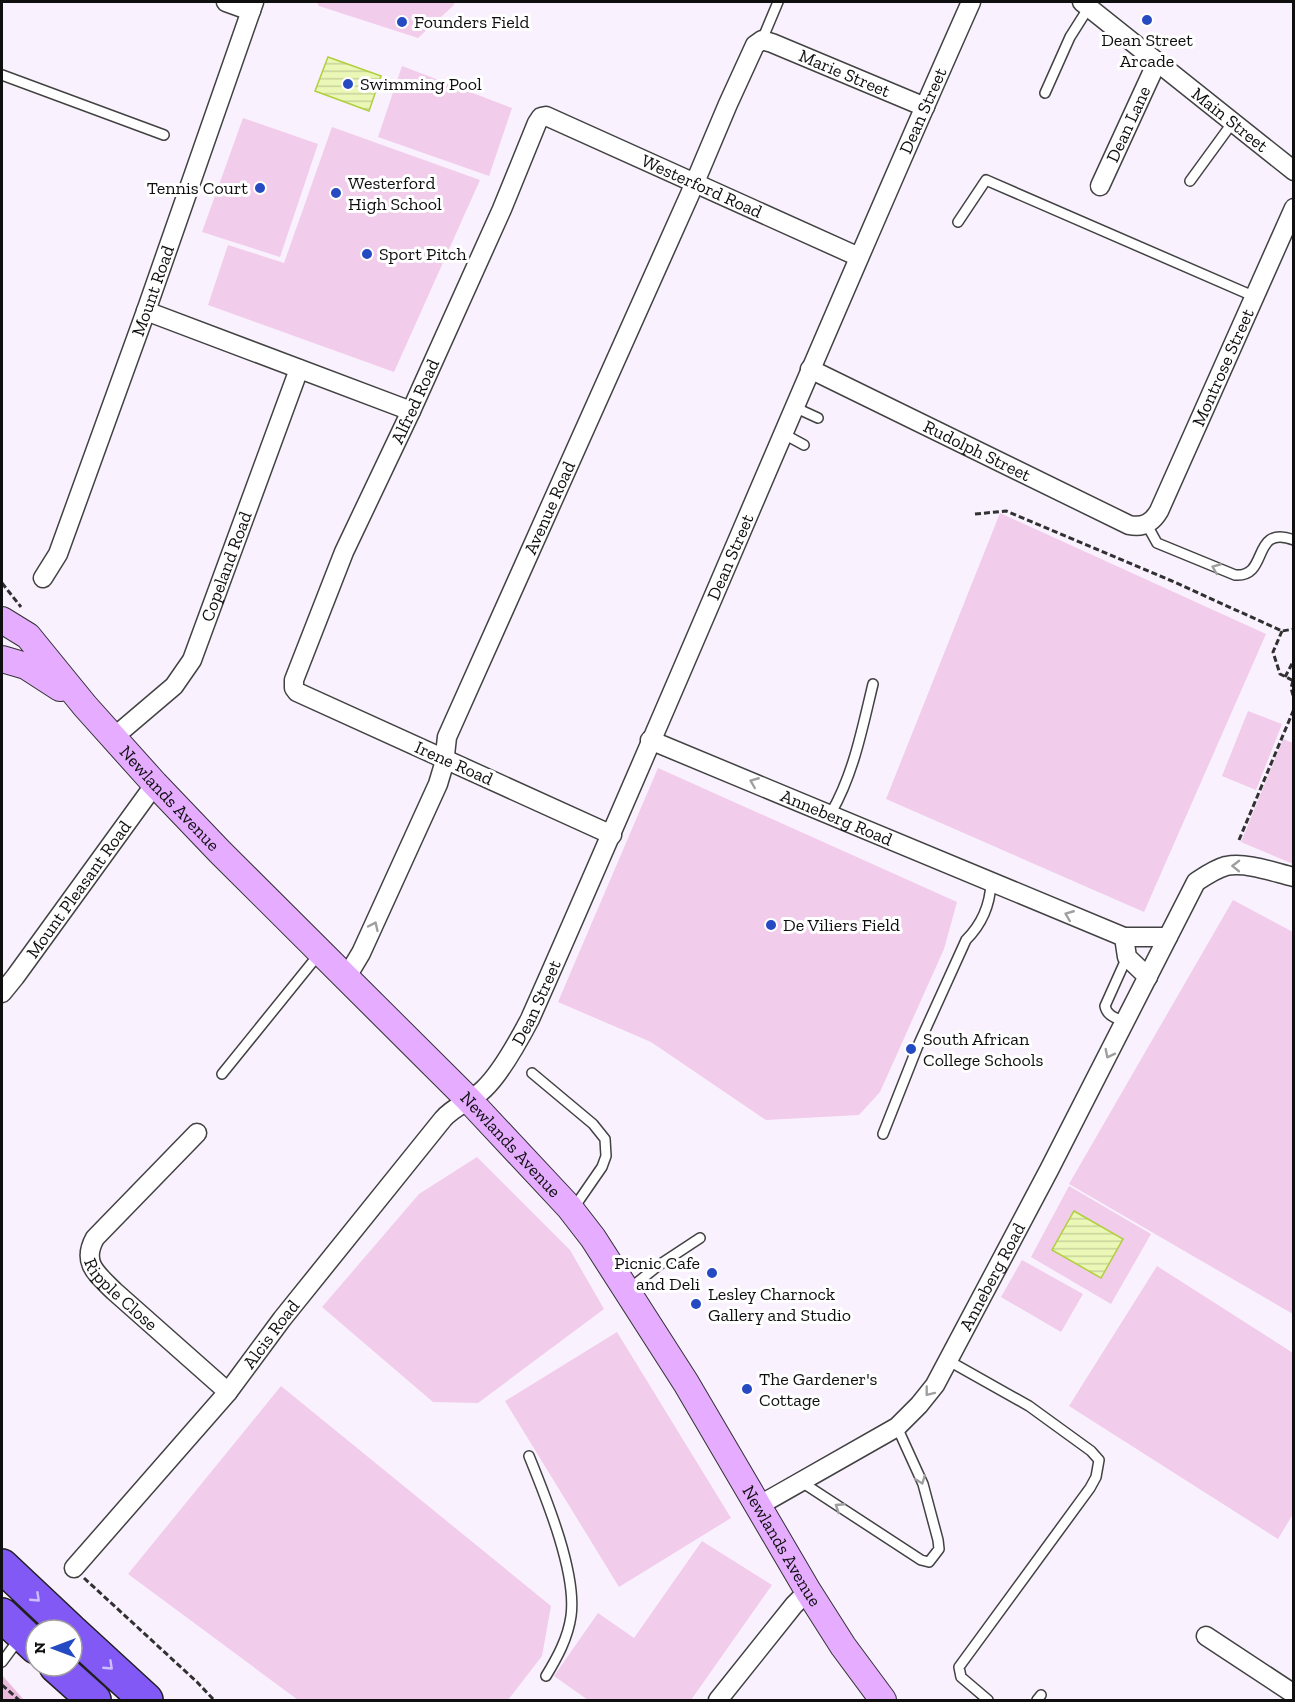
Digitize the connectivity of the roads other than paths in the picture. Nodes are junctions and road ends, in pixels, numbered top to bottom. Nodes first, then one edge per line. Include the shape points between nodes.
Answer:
1 (226, 2) edge
2 (778, 2) edge
3 (971, 2) edge
4 (1085, 4) edge
5 (252, 6) edge
6 (762, 40) junction
7 (1156, 62) junction
8 (2, 75) edge
9 (1045, 93) dead end
10 (925, 107) junction
11 (546, 116) joint
12 (1233, 122) junction
13 (164, 135) dead end
14 (1293, 171) edge
15 (1190, 181) dead end
16 (695, 182) junction
17 (1100, 186) dead end
18 (1293, 208) edge
19 (958, 222) dead end
20 (859, 257) junction
21 (1253, 296) junction
22 (146, 311) junction
23 (299, 369) junction
24 (810, 369) junction
25 (794, 407) junction
26 (411, 411) junction
27 (818, 418) dead end
28 (782, 433) junction
29 (804, 445) dead end
30 (1147, 525) junction
31 (1293, 540) edge
32 (43, 578) dead end
33 (7, 601) edge
34 (2, 620) edge
35 (2, 633) edge
36 (27, 636) junction
37 (2, 659) edge
38 (48, 661) junction
39 (873, 684) dead end
40 (297, 692) joint
41 (85, 705) junction
42 (114, 736) junction
43 (650, 740) junction
44 (445, 758) junction
45 (155, 784) junction
46 (831, 813) junction
47 (612, 835) junction
48 (1293, 877) edge
49 (991, 883) junction
50 (1124, 937) junction
51 (1168, 937) junction
52 (321, 952) junction
53 (1126, 957) junction
54 (1148, 977) junction
55 (346, 978) junction
56 (2, 993) edge
57 (1125, 1022) junction
58 (532, 1073) dead end
59 (222, 1074) dead end
60 (468, 1099) junction
61 (197, 1132) dead end
62 (883, 1134) dead end
63 (572, 1211) junction
64 (700, 1238) dead end
65 (627, 1291) junction
66 (949, 1360) junction
67 (228, 1392) junction
68 (897, 1427) junction
69 (529, 1456) dead end
70 (800, 1481) junction
71 (758, 1506) junction
72 (2, 1566) edge
73 (74, 1568) road end
74 (808, 1591) junction
75 (57, 1618) edge
76 (20, 1632) edge
77 (1206, 1636) dead end
78 (84, 1643) edge
79 (2, 1662) edge
80 (546, 1676) dead end
81 (69, 1678) edge
82 (1293, 1694) edge
83 (94, 1701) edge
84 (146, 1701) edge
85 (718, 1701) edge
86 (883, 1701) edge
87 (988, 1701) edge

1 - 5 street
2 - 6 lane
3 - 10 street, Dean Street
4 - 7 street, Main Street
4 - 9 lane
5 - 22 street, Mount Road
6 - 10 street, Marie Street
6 - 16 street, Avenue Road via 751,51
7 - 12 street, Main Street
7 - 17 street, Dean Lane
8 - 13 lane
10 - 20 street, Dean Street
11 - 16 street, Westerford Road
11 - 26 street, Alfred Road via 537,123
12 - 14 street, Main Street
12 - 15 lane
16 - 20 street, Westerford Road
16 - 44 street, Avenue Road via 447,736
18 - 21 street, Montrose Street
19 - 21 lane via 986,180
20 - 24 street, Dean Street
21 - 30 street, Montrose Street via 1159,511
22 - 23 street
22 - 32 street, Mount Road via 58,554
23 - 26 street
23 - 42 street, Copeland Road via 192,660 174,686
24 - 25 street, Dean Street
24 - 30 street, Rudolph Street via 1129,525
25 - 27 lane
25 - 28 street, Dean Street
26 - 40 street, Alfred Road via 344,552 294,680
28 - 29 lane
28 - 43 street, Dean Street
31 -> 30 lane via 1283,536 1267,540 1253,569 1235,576 1157,543
33 - 36 main road
34 - 36 main road, Newlands Avenue
35 - 38 main road, Newlands Avenue
36 - 38 main road, Newlands Avenue
37 - 41 main road via 26,666
38 - 41 main road, Newlands Avenue
39 - 46 lane via 854,764
40 - 44 street, Irene Road
41 - 42 main road, Newlands Avenue
42 - 45 main road, Newlands Avenue
46 -> 43 street, Anneberg Road
43 - 47 street, Dean Street
44 - 47 street, Irene Road
55 -> 44 street, Avenue Road via 417,833
45 - 52 main road, Newlands Avenue
45 - 56 street, Mount Pleasant Road
46 - 49 street, Anneberg Road
47 - 60 street, Dean Street via 524,1030 487,1086
48 -> 51 street, Anneberg Road via 1243,866 1212,871 1196,882
50 -> 49 street, Anneberg Road
49 - 62 lane via 989,901 976,930 966,940 917,1047
50 - 51 street, Anneberg Road
50 - 53 street
51 - 54 street, Anneberg Road
52 - 55 main road, Newlands Avenue
52 - 59 lane
53 - 54 street
53 - 57 lane via 1105,1006 1110,1016
54 - 57 street, Anneberg Road
55 - 60 main road, Newlands Avenue
57 -> 66 street, Anneberg Road
58 - 63 lane via 593,1124 604,1139 606,1156 602,1167
60 - 63 main road, Newlands Avenue
60 - 67 street, Alcis Road via 443,1119
61 - 67 street, Ripple Close via 94,1238 89,1258 97,1274 114,1291
63 - 65 main road, Newlands Avenue
64 - 65 lane
65 - 71 main road, Newlands Avenue
66 -> 68 street, Anneberg Road via 929,1392
66 - 87 lane via 1029,1406 1099,1460 1090,1488 959,1667 961,1677
67 - 73 street, Alcis Road
68 - 70 street, Anneberg Road
68 -> 70 lane via 923,1484 938,1540 939,1549 929,1562
69 - 80 lane via 569,1576 572,1599 564,1641
70 - 71 street, Anneberg Road
71 - 74 main road, Newlands Avenue
72 -> 75 highway
74 - 85 street
74 - 86 main road, Newlands Avenue
76 - 79 lane
77 - 82 street
78 -> 84 highway
81 - 83 highway

